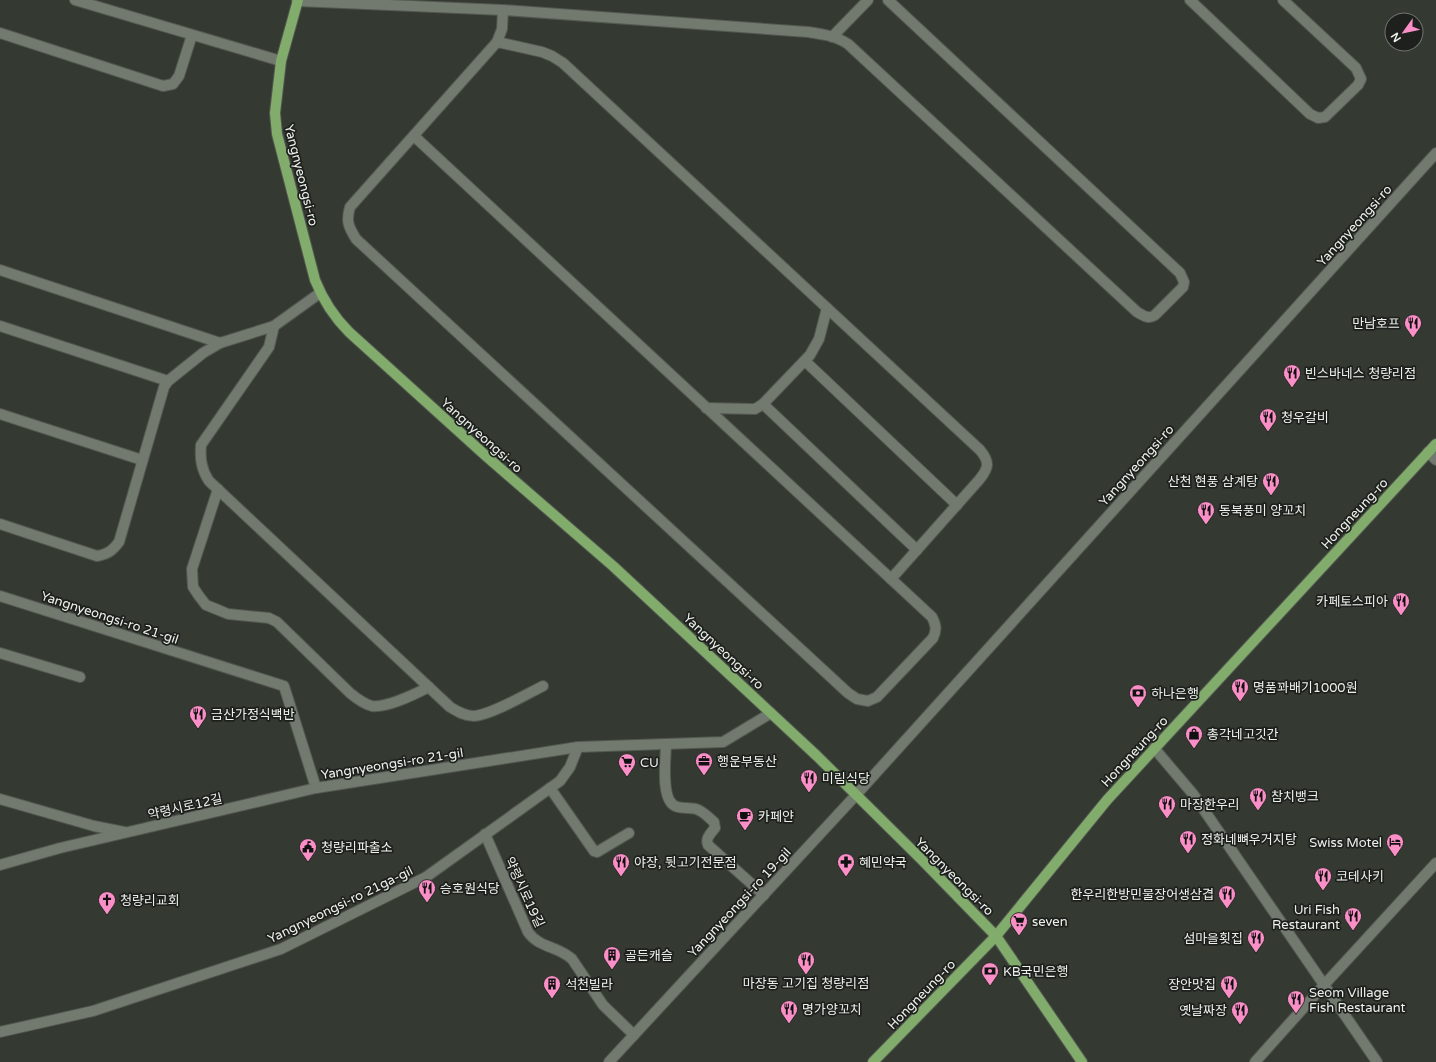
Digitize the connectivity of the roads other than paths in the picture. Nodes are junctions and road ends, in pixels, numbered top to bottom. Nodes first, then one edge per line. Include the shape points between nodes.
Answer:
1 (75, 0) edge
2 (298, 0) edge
3 (868, 0) edge
4 (888, 0) edge
5 (1190, 0) edge
6 (1283, 0) edge
7 (503, 10) junction
8 (0, 33) edge
9 (192, 35) junction
10 (832, 36) junction
11 (497, 42) junction
12 (281, 61) junction
13 (414, 136) junction
14 (1436, 153) edge
15 (0, 270) edge
16 (320, 293) junction
17 (827, 308) junction
18 (0, 326) edge
19 (274, 326) junction
20 (220, 343) junction
21 (805, 361) junction
22 (168, 381) junction
23 (763, 404) junction
24 (706, 408) junction
25 (0, 414) edge
26 (1436, 444) edge
27 (1428, 452) junction
28 (142, 460) junction
29 (1436, 460) edge
30 (218, 489) junction
31 (957, 505) junction
32 (0, 524) edge
33 (917, 550) junction
34 (891, 579) junction
35 (0, 596) edge
36 (0, 653) edge
37 (80, 677) dead end
38 (543, 686) dead end
39 (429, 688) junction
40 (771, 713) junction
41 (666, 744) junction
42 (578, 746) junction
43 (1154, 748) junction
44 (316, 788) junction
45 (550, 788) junction
46 (856, 794) junction
47 (0, 799) edge
48 (128, 832) junction
49 (629, 833) dead end
50 (485, 834) junction
51 (1436, 863) edge
52 (0, 865) edge
53 (764, 895) junction
54 (996, 936) junction
55 (1324, 985) junction
56 (0, 1032) edge
57 (634, 1035) junction
58 (609, 1062) edge
59 (874, 1062) edge
60 (1082, 1062) edge
61 (1255, 1062) edge
62 (1377, 1062) edge

1 - 9 street
2 - 7 street
2 - 12 main road, Yangnyeongsi-ro
3 - 10 street
4 - 10 street via 1180,273 1184,282 1183,287 1152,318 1137,312 848,44
5 - 6 street via 1310,114 1318,118 1325,117 1361,79 1356,68
7 - 10 street via 808,32
7 - 11 street via 502,29
8 - 9 street via 162,86 173,84 179,76
9 - 12 street
11 - 13 street
11 - 17 street via 542,52 563,63
12 - 16 main road, Yangnyeongsi-ro via 275,113 276,134
13 - 24 street
13 - 34 street via 350,207 347,218 356,239 857,699 868,701 877,697 936,632 936,624 932,617
14 - 46 street, Yangnyeongsi-ro
15 - 20 street
16 - 19 street
16 - 40 main road, Yangnyeongsi-ro via 349,332 613,566
17 - 21 street via 816,346
17 - 31 street via 986,458 987,470
18 - 22 street
19 - 20 street
19 - 30 street via 269,347 202,445 201,464 204,474
20 - 22 street via 202,353
21 - 23 street
21 - 31 street
22 - 28 street
23 - 24 street via 755,409
23 - 33 street
24 - 34 street
25 - 28 street
26 - 27 main road, Hongneung-ro
27 - 29 street
27 - 43 main road, Hongneung-ro
28 - 32 street via 119,542 106,554 97,556
30 - 39 street
30 - 39 street via 192,569 194,587 206,605 228,614 269,618 277,622 350,693 372,706 395,701
31 - 33 street
33 - 34 street
35 - 44 street, Yangnyeongsi-ro 21-gil via 284,686
36 - 37 street
38 - 39 street via 485,714 474,716 463,715 450,707
40 - 41 street, Yangnyeongsi-ro 21-gil via 723,742
40 - 46 main road, Yangnyeongsi-ro
41 - 42 street, Yangnyeongsi-ro 21-gil
41 - 53 street via 665,783 669,800 676,807 697,809 714,822 715,828 707,838 708,845
42 - 44 street, Yangnyeongsi-ro 21-gil
42 - 45 street, Yangnyeongsi-ro 21ga-gil via 566,774
43 - 54 main road, Hongneung-ro via 1107,800
43 - 55 street via 1193,794
44 - 48 street, 약령시로12길
45 - 49 street via 594,852
45 - 50 street, Yangnyeongsi-ro 21ga-gil
46 - 53 street, Yangnyeongsi-ro 19-gil
46 - 54 main road, Yangnyeongsi-ro
47 - 48 street via 94,826
48 - 52 street, 약령시로12길
50 - 56 street, Yangnyeongsi-ro 21ga-gil via 426,877 281,949 93,1011
50 - 57 street, 약령시로19길 via 533,939 566,953 603,1005
51 - 55 street
53 - 57 street, Yangnyeongsi-ro 19-gil
54 - 59 main road, Hongneung-ro
54 - 60 main road, Yangnyeongsi-ro
55 - 61 street
55 - 62 street
57 - 58 street, Yangnyeongsi-ro 19-gil

